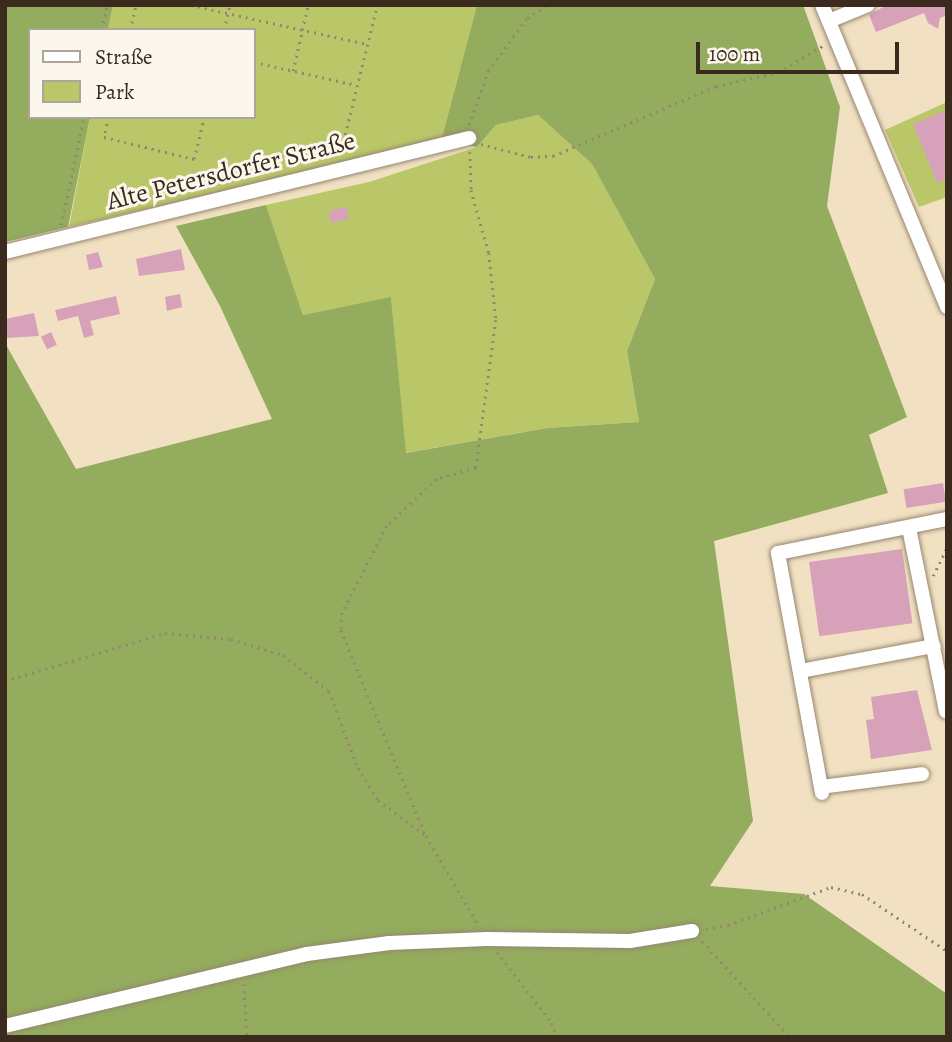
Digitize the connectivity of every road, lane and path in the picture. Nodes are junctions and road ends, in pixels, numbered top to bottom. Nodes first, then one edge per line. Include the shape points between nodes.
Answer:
1 (107, 5) edge
2 (135, 5) edge
3 (191, 5) edge
4 (230, 5) edge
5 (308, 5) edge
6 (377, 5) edge
7 (547, 5) edge
8 (822, 5) edge
9 (868, 5) edge
10 (228, 13) junction
11 (828, 21) junction
12 (102, 28) edge
13 (130, 28) edge
14 (224, 28) edge
15 (303, 30) junction
16 (835, 36) junction
17 (367, 44) junction
18 (256, 62) edge
19 (293, 71) junction
20 (357, 85) junction
21 (84, 119) edge
22 (109, 119) edge
23 (204, 119) edge
24 (469, 138) junction
25 (336, 172) junction
26 (59, 238) junction
27 (5, 252) edge
28 (947, 306) edge
29 (947, 519) edge
30 (909, 528) junction
31 (947, 547) edge
32 (924, 596) junction
33 (934, 646) junction
34 (800, 671) junction
35 (5, 681) edge
36 (946, 711) edge
37 (922, 774) dead end
38 (426, 836) junction
39 (692, 931) junction
40 (487, 939) junction
41 (947, 951) edge
42 (244, 970) dead end
43 (5, 1026) edge
44 (247, 1037) edge
45 (558, 1037) edge
46 (790, 1037) edge

1 - 12 path
2 - 13 path
3 - 10 path
4 - 10 path
5 - 15 path
6 - 17 path
7 - 24 path via 527,18 488,71 469,117
8 - 11 street
9 - 11 street
10 - 14 path
10 - 15 path
11 - 16 street
15 - 17 path
15 - 19 path
16 - 24 path via 778,72 716,86 553,156 506,152
16 - 28 street
17 - 20 path
18 - 19 path
19 - 20 path
20 - 25 path
21 - 26 path
22 - 23 path via 104,138 194,159
24 - 25 street, Alte Petersdorfer Straße
24 - 38 path via 471,190 489,253 496,320 476,468 437,479 405,505 387,526 342,613 341,630
25 - 26 street, Alte Petersdorfer Straße
26 - 27 street, Alte Petersdorfer Straße
29 - 30 street
30 - 32 street
30 - 34 street via 778,553
31 - 32 path
32 - 33 street
33 - 34 street
33 - 36 street
34 - 37 street via 821,790
35 - 38 path via 165,632 231,639 283,655 329,691 358,768 378,800
38 - 40 path
39 - 40 street via 630,941
39 - 41 path via 729,925 831,887 862,894
39 - 46 path
40 - 43 street via 389,943 307,954
40 - 45 path
42 - 44 path

